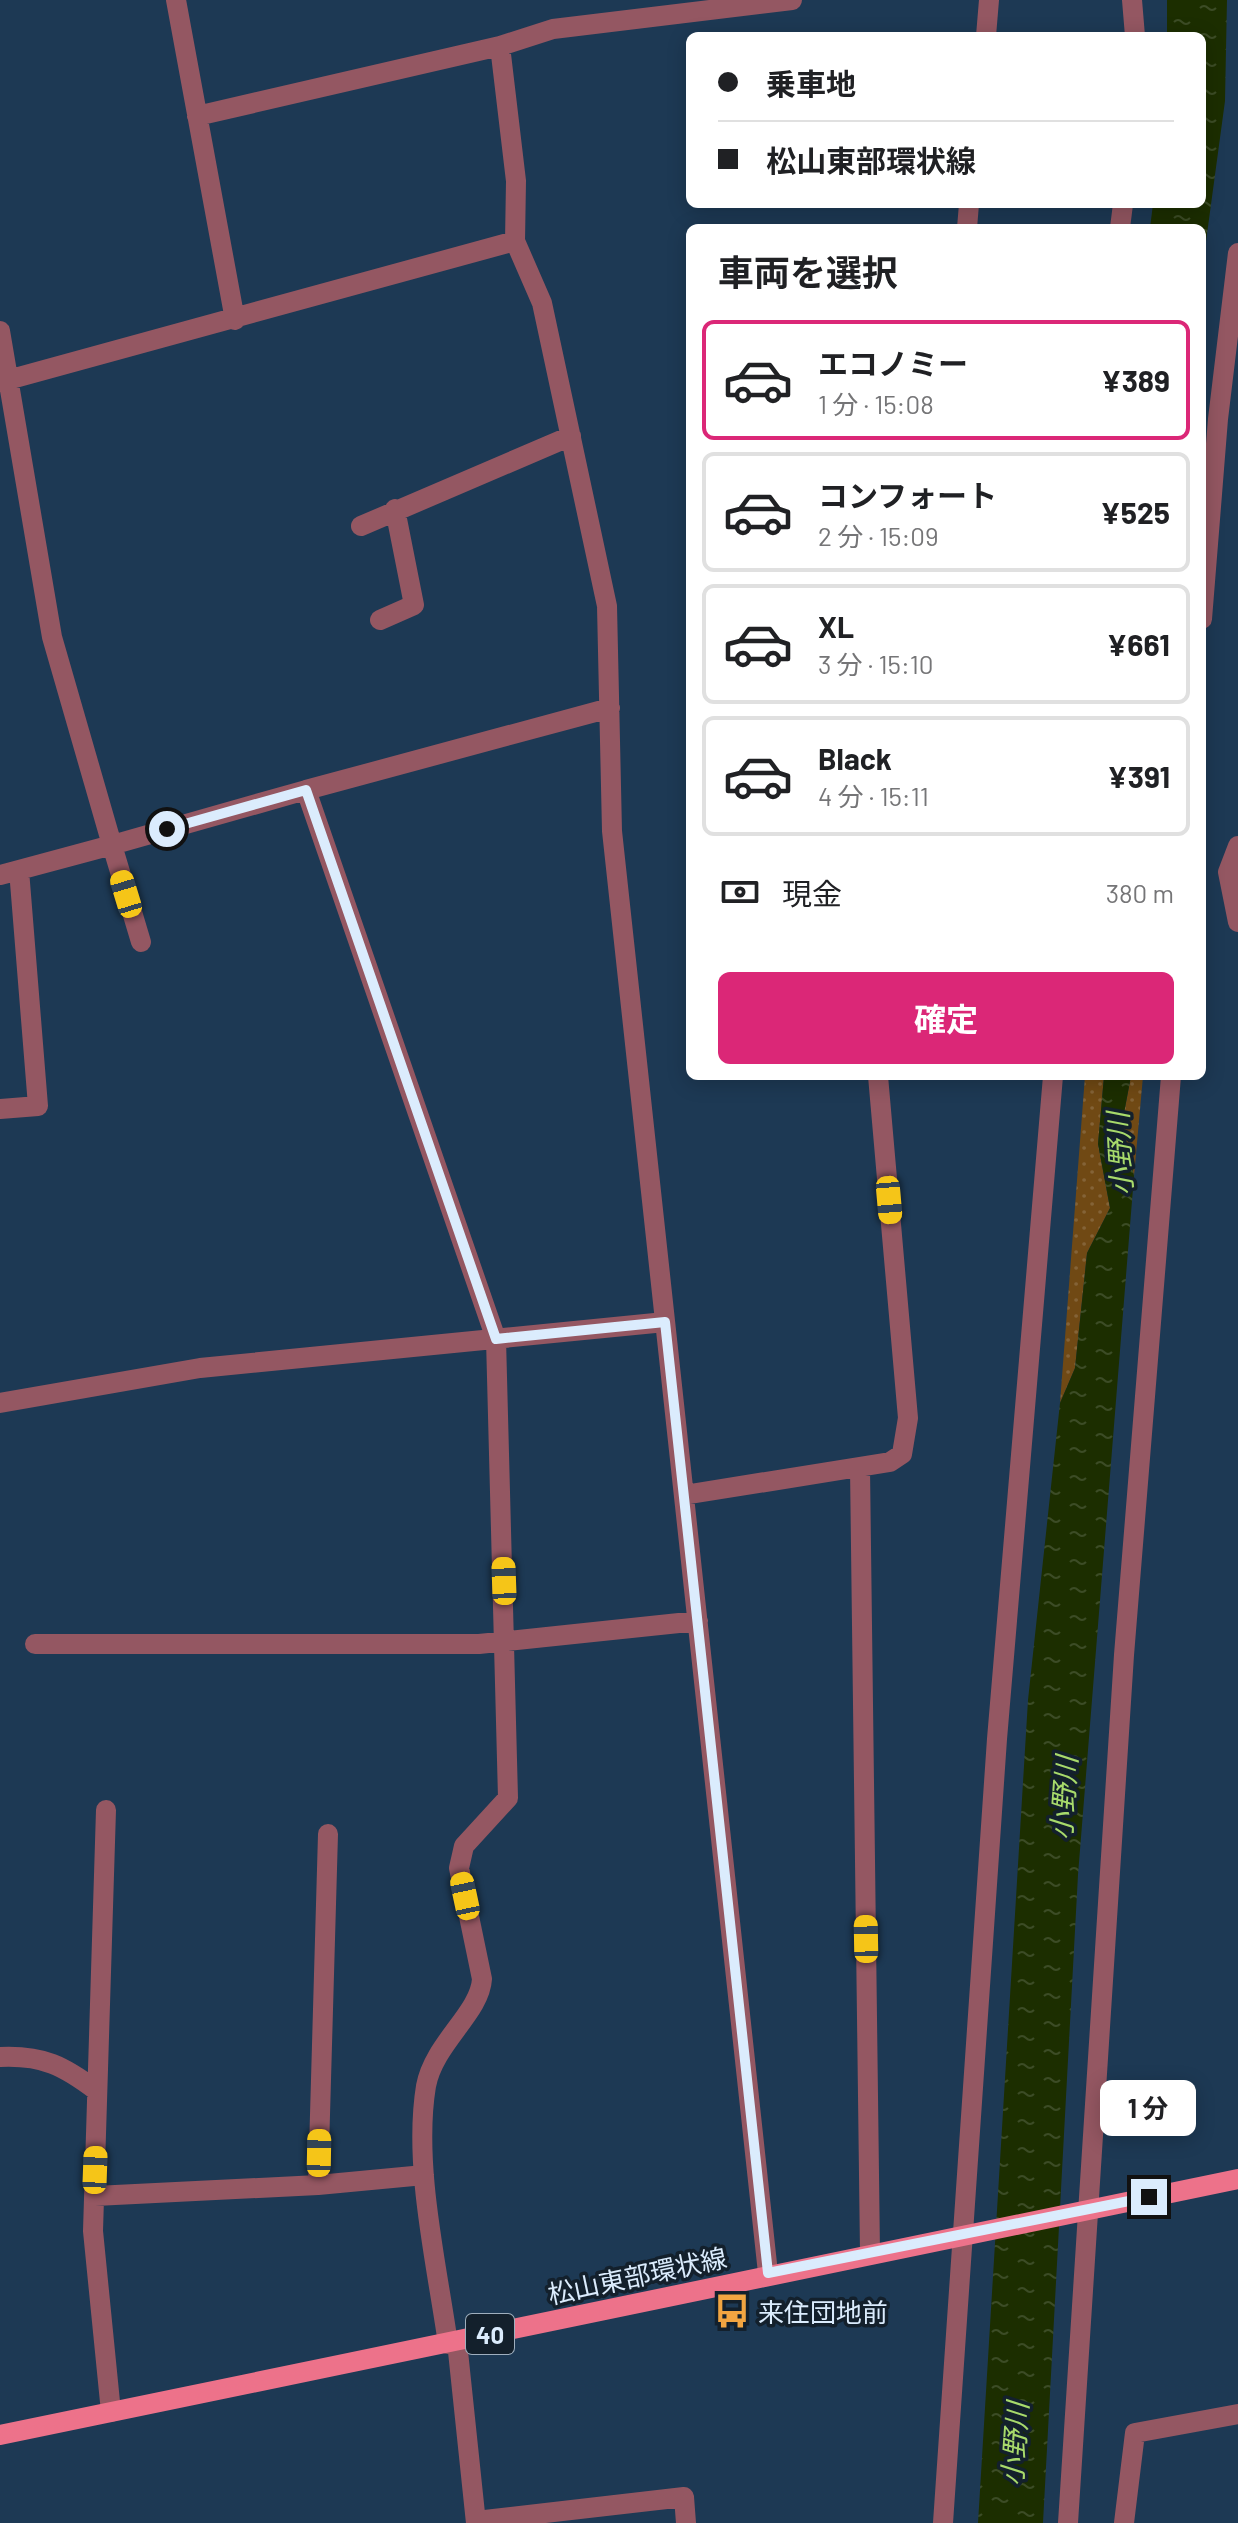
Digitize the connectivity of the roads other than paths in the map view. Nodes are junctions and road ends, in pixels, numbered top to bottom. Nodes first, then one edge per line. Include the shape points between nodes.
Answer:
1 (176, 0) edge
2 (792, 0) edge
3 (989, 0) edge
4 (1132, 0) edge
5 (986, 32) edge
6 (1135, 32) edge
7 (500, 46) junction
8 (197, 116) junction
9 (515, 241) junction
10 (1238, 253) edge
11 (235, 320) junction
12 (0, 331) edge
13 (4, 381) edge
14 (571, 436) junction
15 (395, 509) junction
16 (361, 526) dead end
17 (1206, 569) edge
18 (380, 620) dead end
19 (610, 708) junction
20 (306, 790) junction
21 (112, 845) junction
22 (1238, 846) edge
23 (10, 872) edge
24 (1238, 922) edge
25 (141, 942) dead end
26 (878, 1080) edge
27 (1053, 1080) edge
28 (1171, 1080) edge
29 (0, 1109) edge
30 (665, 1322) junction
31 (496, 1339) junction
32 (0, 1403) edge
33 (860, 1468) junction
34 (684, 1495) junction
35 (698, 1621) junction
36 (506, 1642) junction
37 (35, 1644) dead end
38 (106, 1810) dead end
39 (328, 1834) dead end
40 (0, 2057) edge
41 (97, 2091) junction
42 (424, 2175) junction
43 (1238, 2179) edge
44 (318, 2185) junction
45 (95, 2196) junction
46 (1084, 2210) junction
47 (973, 2233) junction
48 (870, 2253) junction
49 (768, 2273) junction
50 (452, 2343) junction
51 (111, 2412) junction
52 (1238, 2414) edge
53 (0, 2435) edge
54 (476, 2522) edge
55 (686, 2523) edge
56 (943, 2523) edge
57 (1068, 2523) edge
58 (1124, 2523) edge

1 - 8 street
2 - 7 street via 553,29
3 - 5 street
4 - 6 street
7 - 8 street
7 - 9 street via 516,181
8 - 11 street
9 - 11 street
9 - 14 street via 542,303
10 - 17 street
11 - 13 street
12 - 13 street
13 - 21 street via 52,637
14 - 15 street
14 - 19 street via 607,606
15 - 16 street
15 - 18 street via 414,605
19 - 20 street
19 - 30 street via 612,831
20 - 21 street
20 - 31 street
21 - 23 street
21 - 25 street
22 - 24 street via 1228,872
23 - 29 street via 38,1106
26 - 33 street via 908,1418 902,1454
27 - 47 street via 997,1739
28 - 46 street
30 - 31 street
30 - 34 street
31 - 32 street via 200,1368
31 - 36 street
33 - 34 street
33 - 48 street
34 - 35 street
35 - 36 street
35 - 49 street
36 - 37 street
36 - 42 street via 508,1798 464,1846 459,1868 481,1996 452,2030 427,2085
38 - 41 street
39 - 44 street
40 - 41 street via 31,2055 69,2070
41 - 45 street
42 - 44 street
42 - 50 street
43 - 46 main road, 松山東部環状線 / 40
44 - 45 street
45 - 51 street via 93,2231
46 - 47 main road, 松山東部環状線 / 40
46 - 57 street
47 - 48 main road, 松山東部環状線 / 40
47 - 56 street
48 - 49 main road, 松山東部環状線 / 40
49 - 50 main road, 松山東部環状線 / 40
50 - 51 main road, 松山東部環状線 / 40
50 - 54 street
51 - 53 main road, 松山東部環状線 / 40
52 - 58 street via 1135,2433
54 - 55 street via 684,2497

